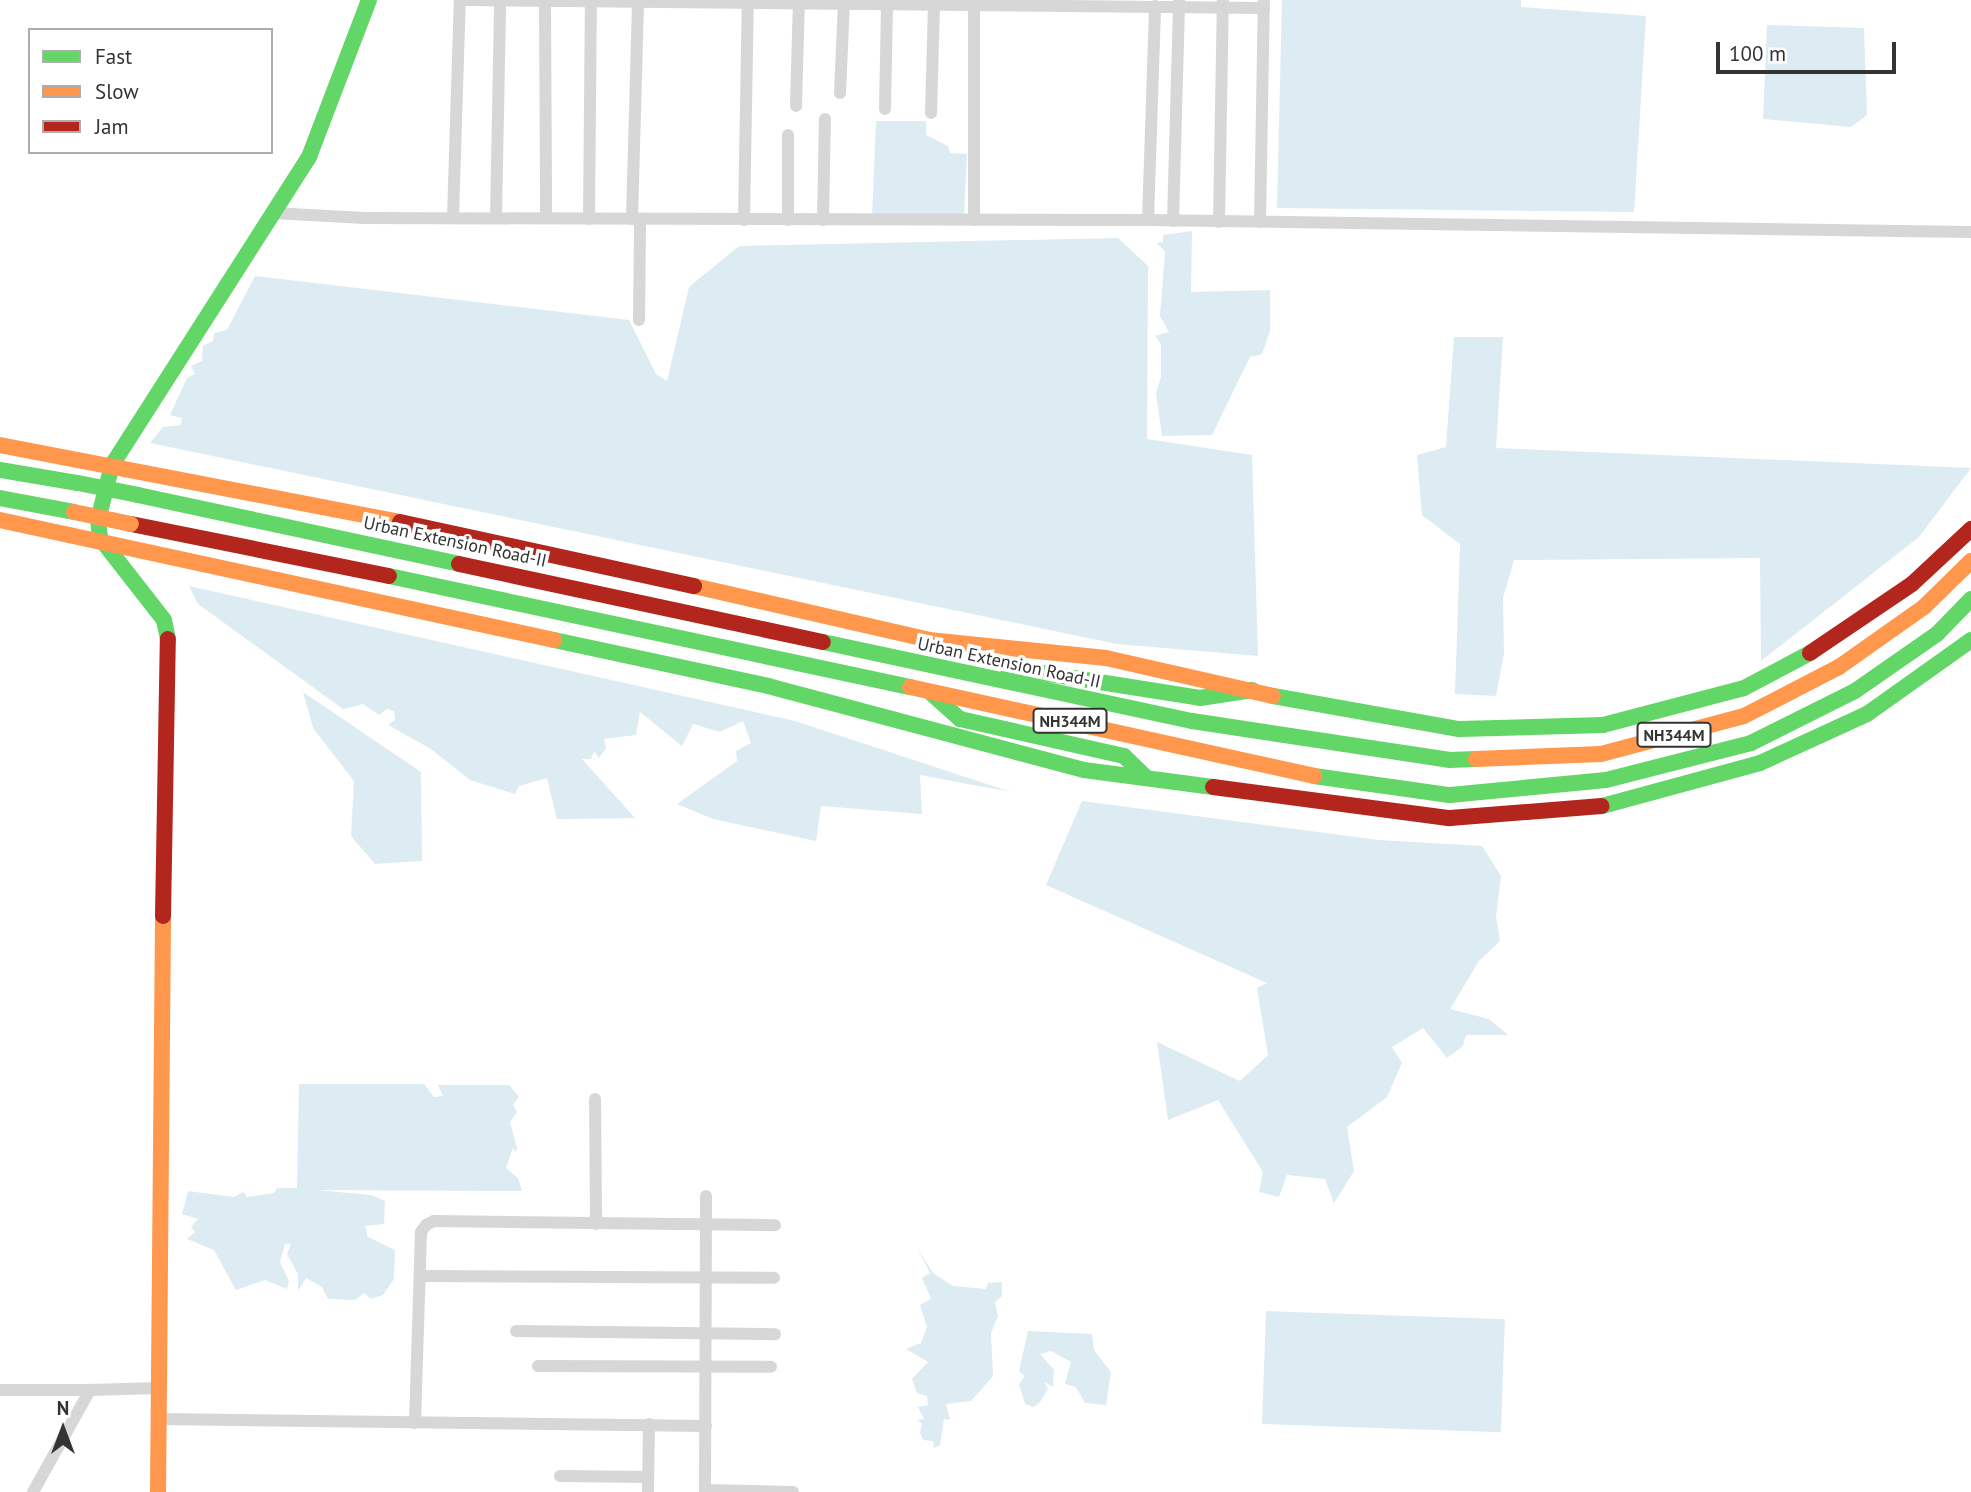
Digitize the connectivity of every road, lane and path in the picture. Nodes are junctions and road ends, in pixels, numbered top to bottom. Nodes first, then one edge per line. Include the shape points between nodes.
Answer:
1 (369, 0) edge
2 (460, 0) edge
3 (467, 0) edge
4 (666, 1) edge
5 (709, 1) edge
6 (748, 1) edge
7 (500, 2) junction
8 (545, 2) junction
9 (584, 2) edge
10 (629, 2) edge
11 (799, 2) edge
12 (844, 2) edge
13 (886, 2) edge
14 (989, 2) edge
15 (941, 3) edge
16 (1039, 3) edge
17 (1085, 3) edge
18 (1128, 3) edge
19 (1179, 3) edge
20 (974, 4) junction
21 (1223, 4) edge
22 (1264, 4) edge
23 (1155, 6) junction
24 (841, 93) dead end
25 (796, 106) dead end
26 (885, 109) dead end
27 (931, 113) dead end
28 (825, 119) dead end
29 (789, 135) dead end
30 (272, 213) junction
31 (453, 217) junction
32 (496, 217) junction
33 (546, 218) junction
34 (589, 219) junction
35 (636, 219) junction
36 (744, 220) junction
37 (788, 220) junction
38 (823, 220) junction
39 (974, 220) junction
40 (1148, 220) junction
41 (1173, 221) junction
42 (1219, 222) junction
43 (1261, 222) junction
44 (1971, 232) edge
45 (639, 320) dead end
46 (0, 445) edge
47 (112, 465) junction
48 (0, 470) edge
49 (0, 498) edge
50 (0, 520) edge
51 (1971, 529) edge
52 (103, 543) junction
53 (1971, 561) edge
54 (1971, 599) edge
55 (1971, 640) edge
56 (995, 680) junction
57 (1252, 690) junction
58 (929, 691) junction
59 (1147, 778) junction
60 (595, 1099) dead end
61 (706, 1196) dead end
62 (596, 1224) junction
63 (775, 1225) dead end
64 (706, 1226) junction
65 (420, 1276) junction
66 (774, 1278) dead end
67 (706, 1279) junction
68 (516, 1331) dead end
69 (706, 1333) junction
70 (775, 1334) dead end
71 (538, 1366) dead end
72 (706, 1366) junction
73 (771, 1367) dead end
74 (159, 1388) junction
75 (0, 1390) edge
76 (90, 1390) junction
77 (159, 1419) junction
78 (415, 1423) junction
79 (649, 1424) junction
80 (706, 1426) junction
81 (560, 1476) dead end
82 (648, 1477) junction
83 (705, 1491) edge
84 (33, 1492) edge
85 (158, 1492) edge
86 (648, 1492) edge
87 (793, 1492) edge

1 - 30 main road via 309,157
2 - 31 street
3 - 7 street
4 - 5 street
4 - 10 street
5 - 6 street
6 - 11 street
6 - 36 street
7 - 8 street
7 - 32 street
8 - 9 street
8 - 33 street
9 - 10 street
9 - 34 street
10 - 35 street
11 - 12 street
11 - 25 street
12 - 13 street
12 - 24 street
13 - 15 street
13 - 26 street
14 - 16 street
14 - 20 street
15 - 20 street
15 - 27 street
16 - 17 street
17 - 18 street
18 - 23 street
19 - 21 street
19 - 23 street
19 - 41 street
20 - 39 street
21 - 22 street
21 - 42 street
22 - 43 street
23 - 40 street
28 - 38 street
29 - 37 street
30 - 31 street
30 - 47 main road
31 - 32 street
32 - 33 street
33 - 34 street
34 - 35 street
35 - 36 street
35 - 45 street
36 - 37 street
37 - 38 street
38 - 39 street
39 - 40 street
40 - 41 street
41 - 42 street
42 - 43 street
43 - 44 street
46 - 47 main road
47 - 52 main road via 98,520
47 - 57 main road via 514,544 929,640 1106,658
48 - 56 main road, Urban Extension Road-II / NH344M, bridge via 138,495
49 - 58 main road, NH344M, bridge
50 - 52 main road
51 - 57 main road via 1912,584 1813,651 1744,688 1603,725 1459,729 1339,711
52 - 59 main road via 768,686 1084,770
52 - 74 main road via 155,603 171,654 163,874
53 - 56 main road, Urban Extension Road-II / NH344M via 1924,607 1839,667 1803,686 1744,716 1601,754 1450,760 1192,721
54 - 58 main road, NH344M via 1937,634 1855,691 1751,743 1606,780 1450,795 1334,780
55 - 59 main road via 1867,714 1760,763 1603,806 1450,818
56 - 57 main road via 1036,671 1200,698
58 - 59 main road via 960,719 1125,756
60 - 62 street
61 - 64 street
62 - 64 street
62 - 65 street via 434,1221 421,1232
63 - 64 street
64 - 67 street
65 - 67 street
65 - 78 street
66 - 67 street
67 - 69 street
68 - 69 street
69 - 70 street
69 - 72 street
71 - 72 street
72 - 73 street
72 - 80 street
74 - 76 street
74 - 77 main road
75 - 76 street
76 - 84 street
77 - 78 street
77 - 85 main road
78 - 79 street
79 - 80 street
79 - 82 street
80 - 83 street
81 - 82 street
82 - 86 street
83 - 87 street

